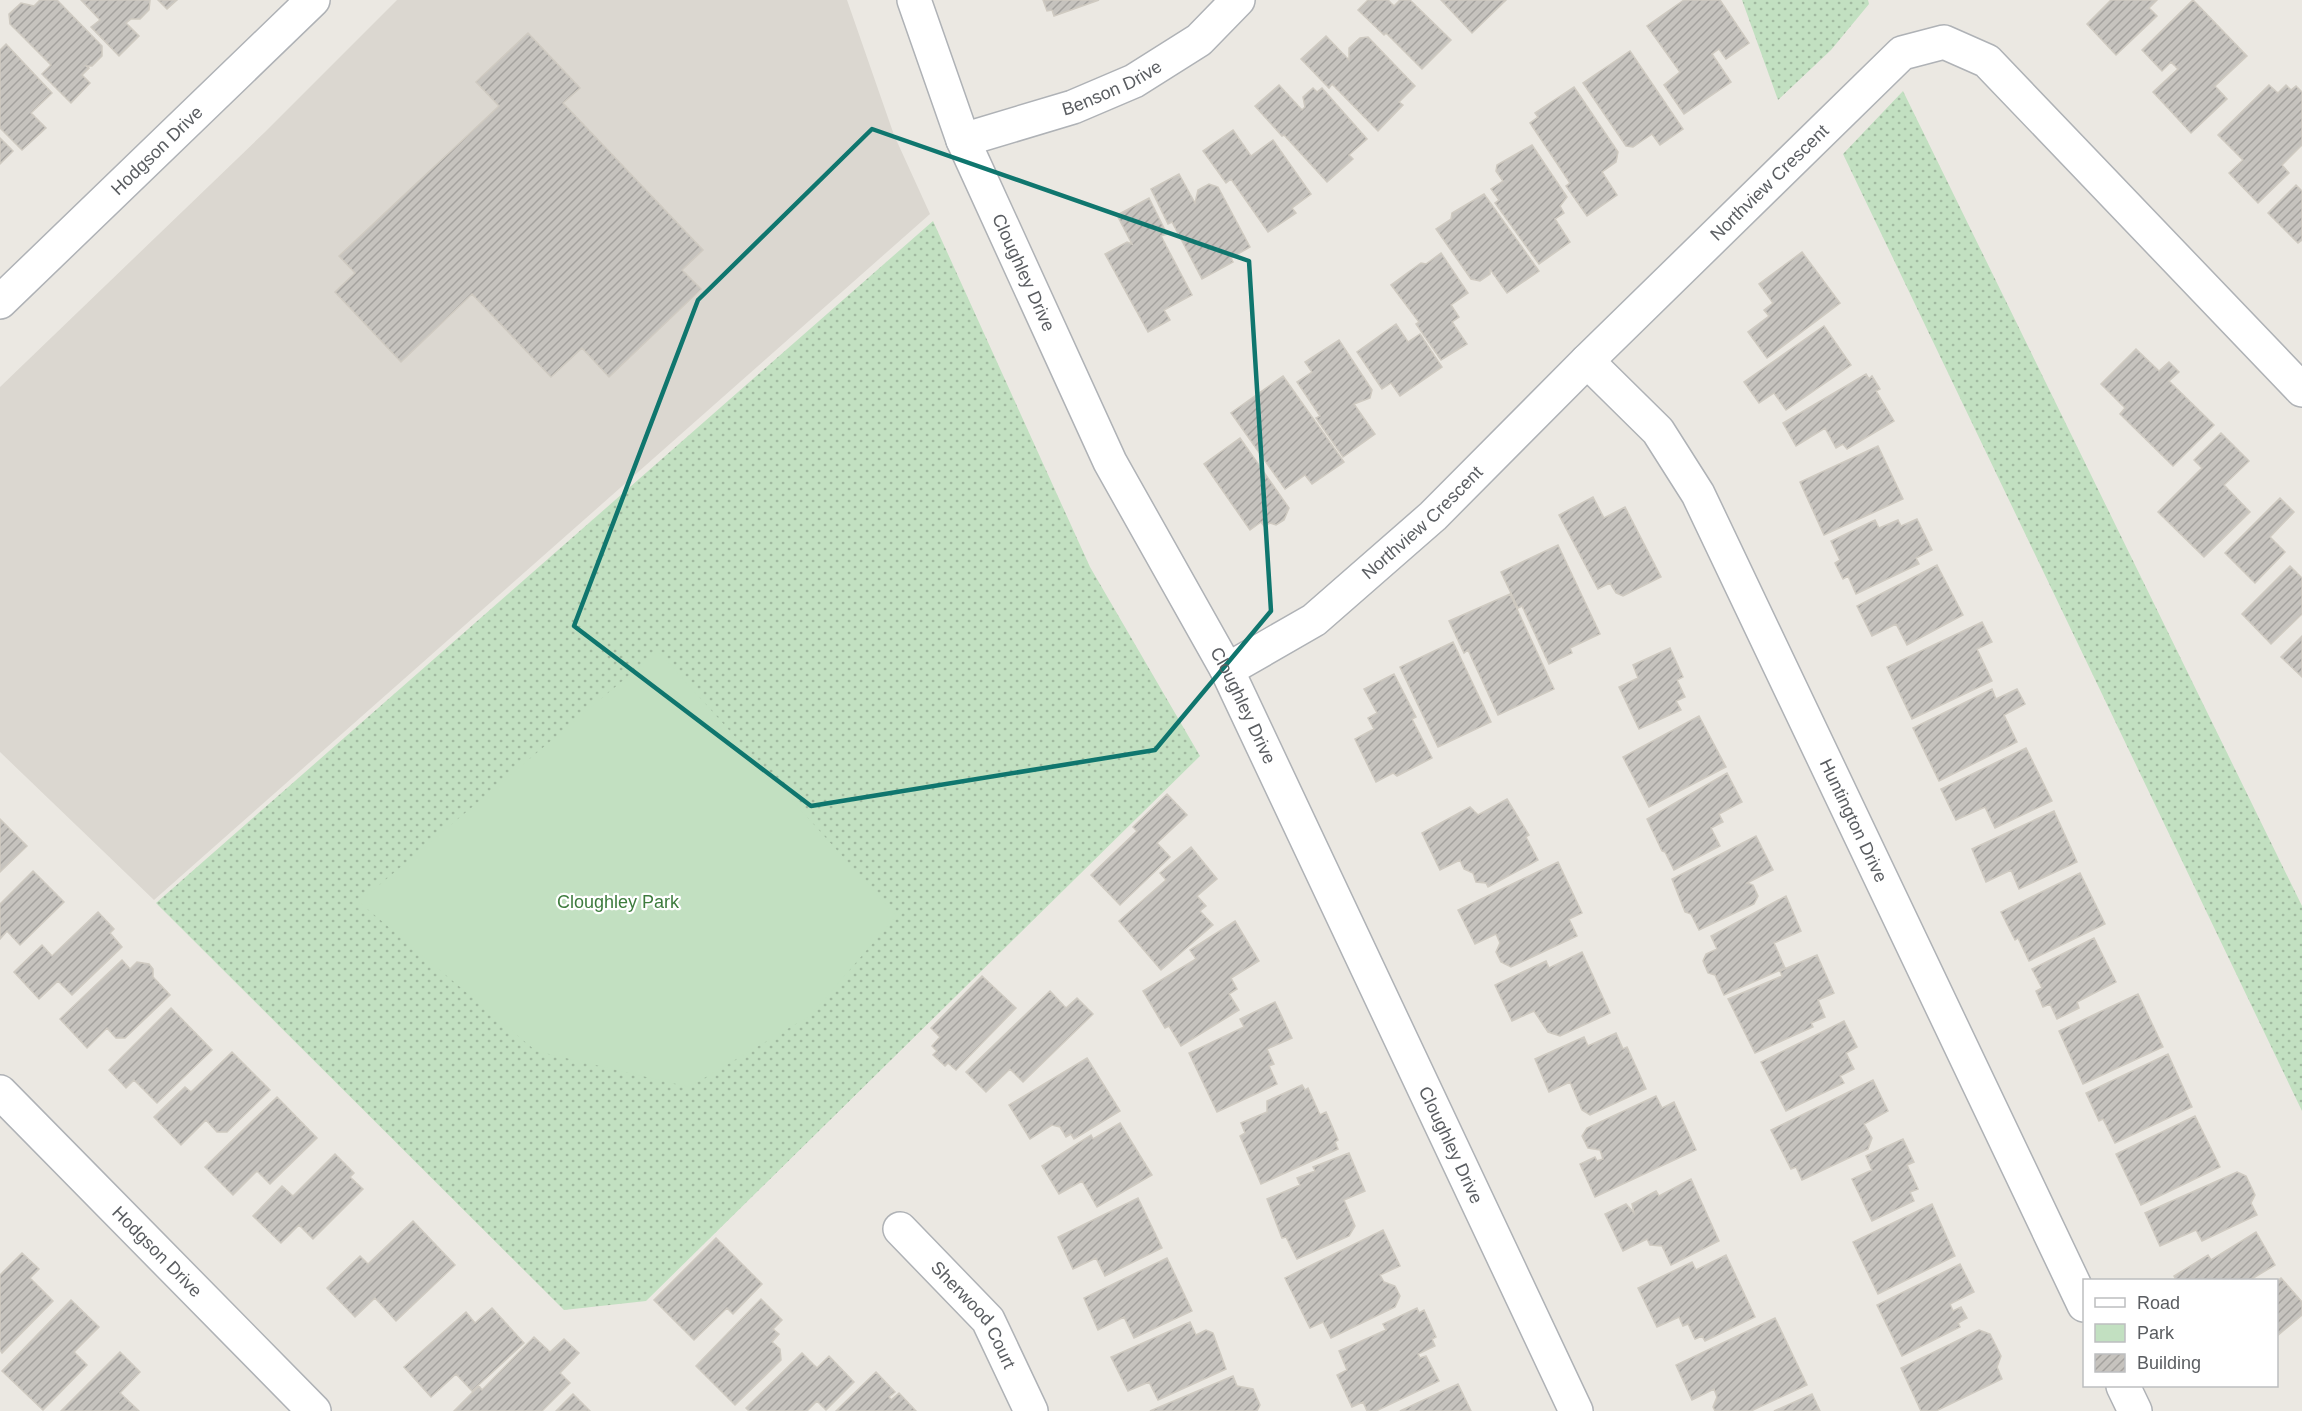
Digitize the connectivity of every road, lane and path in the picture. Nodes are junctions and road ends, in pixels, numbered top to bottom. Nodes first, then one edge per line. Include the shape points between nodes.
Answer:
1 (313, 0) edge
2 (914, 0) edge
3 (1238, 0) edge
4 (963, 140) junction
5 (0, 302) edge
6 (1587, 361) junction
7 (2302, 390) edge
8 (1227, 670) junction
9 (0, 1092) edge
10 (900, 1229) dead end
11 (2083, 1301) edge
12 (2123, 1387) edge
13 (314, 1411) edge
14 (1031, 1411) edge
15 (1576, 1411) edge
16 (2135, 1411) edge

1 - 5 street, Hodgson Drive
2 - 4 street, Cloughley Drive
3 - 4 street, Benson Drive via 1199,40 1134,81 1073,107
4 - 8 street, Cloughley Drive via 1110,462
6 - 7 street, Northview Crescent via 1902,53 1944,42 1987,61
6 - 8 street, Northview Crescent via 1433,516 1314,620
6 - 11 street, Huntington Drive via 1658,430 1698,494
8 - 15 street, Cloughley Drive
9 - 13 street, Hodgson Drive
10 - 14 street, Sherwood Court via 988,1320
12 - 16 street

